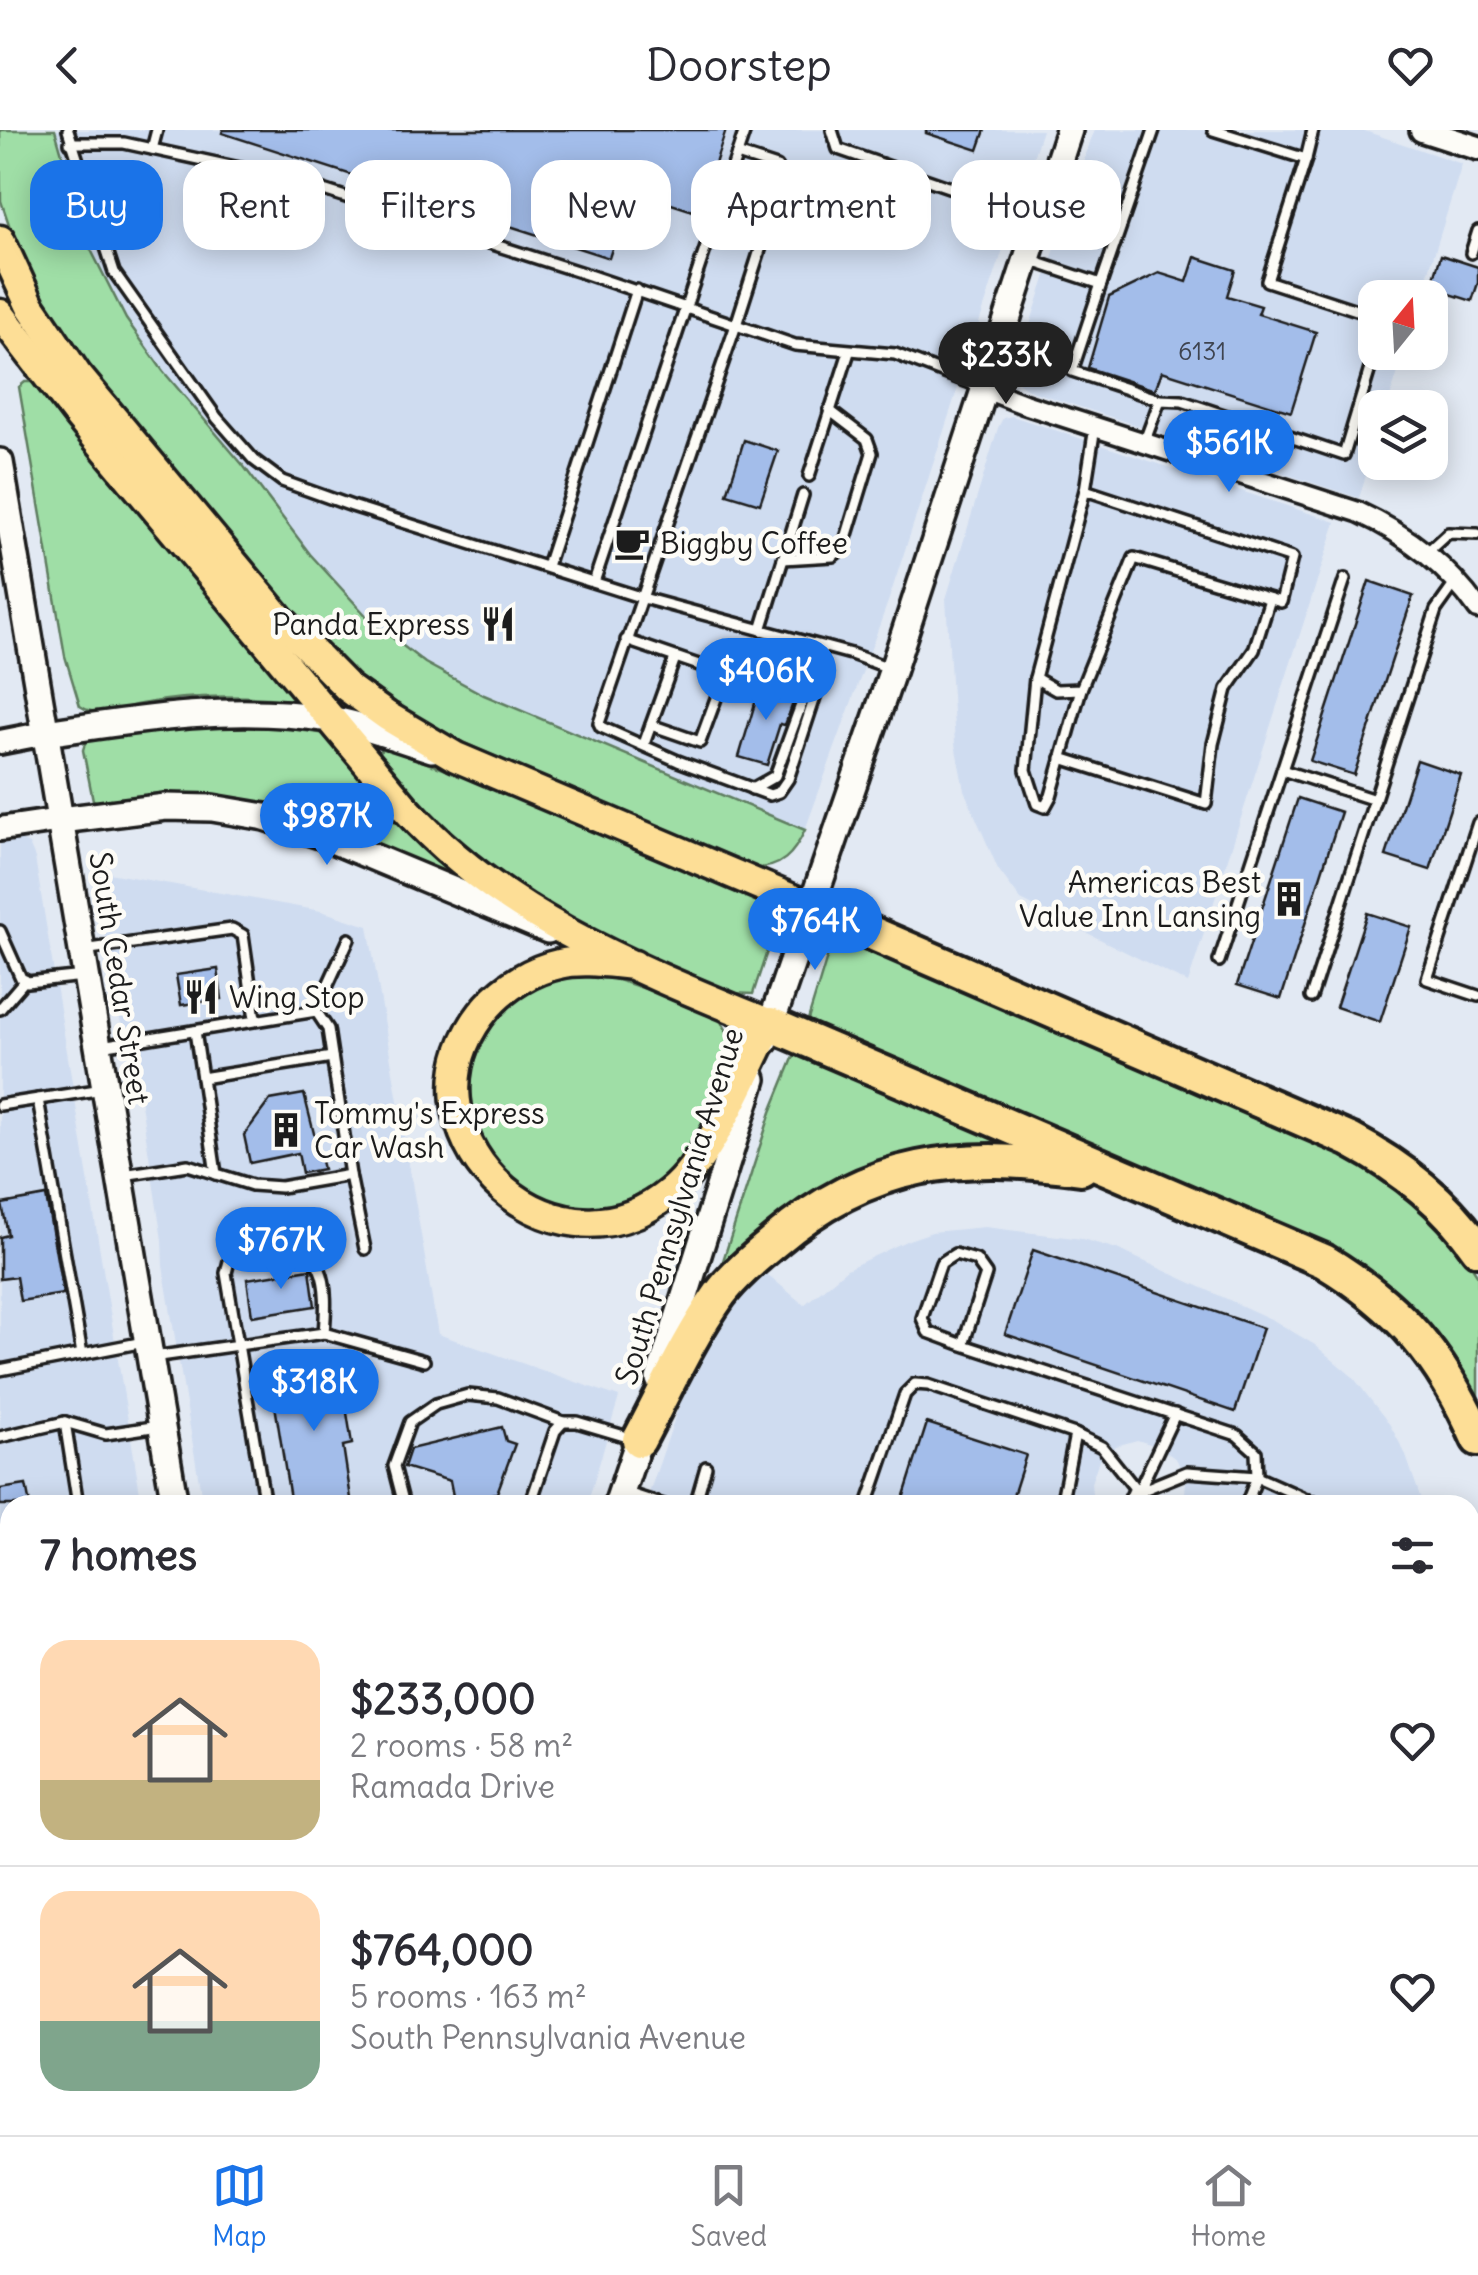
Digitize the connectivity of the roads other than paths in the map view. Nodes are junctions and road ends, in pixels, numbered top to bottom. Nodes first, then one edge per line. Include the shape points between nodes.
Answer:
1 (68, 130) edge
2 (108, 130) edge
3 (157, 130) edge
4 (745, 130) edge
5 (832, 130) edge
6 (1069, 130) edge
7 (1154, 130) edge
8 (1212, 130) edge
9 (1313, 130) edge
10 (1422, 130) edge
11 (70, 143) junction
12 (107, 143) junction
13 (1478, 148) edge
14 (152, 149) junction
15 (737, 154) junction
16 (1059, 160) edge
17 (1306, 160) junction
18 (951, 188) edge
19 (1478, 231) edge
20 (0, 240) edge
21 (1030, 250) edge
22 (1471, 253) dead end
23 (1027, 259) junction
24 (1102, 284) junction
25 (637, 290) junction
26 (686, 307) junction
27 (1358, 311) edge
28 (0, 314) edge
29 (736, 325) junction
30 (849, 352) junction
31 (1370, 370) edge
32 (983, 388) junction
33 (1160, 400) junction
34 (829, 410) junction
35 (1095, 427) junction
36 (1144, 442) junction
37 (0, 465) edge
38 (808, 476) dead end
39 (1086, 490) junction
40 (803, 495) dead end
41 (1478, 534) edge
42 (1426, 553) junction
43 (783, 558) junction
44 (546, 566) junction
45 (1345, 579) dead end
46 (1457, 580) junction
47 (594, 582) junction
48 (643, 598) junction
49 (1270, 598) junction
50 (1478, 609) edge
51 (761, 630) junction
52 (626, 640) junction
53 (676, 658) junction
54 (893, 669) junction
55 (725, 674) junction
56 (1035, 678) junction
57 (1080, 690) junction
58 (332, 720) junction
59 (650, 725) junction
60 (46, 732) junction
61 (0, 742) edge
62 (644, 744) junction
63 (456, 757) junction
64 (1061, 758) junction
65 (1282, 770) junction
66 (1374, 800) junction
67 (61, 820) junction
68 (1478, 823) edge
69 (0, 829) edge
70 (809, 906) junction
71 (0, 930) edge
72 (349, 939) dead end
73 (585, 944) junction
74 (1220, 960) dead end
75 (85, 963) junction
76 (634, 965) junction
77 (24, 980) junction
78 (1478, 996) edge
79 (1311, 997) dead end
80 (0, 1009) edge
81 (316, 1011) junction
82 (256, 1019) junction
83 (770, 1024) junction
84 (195, 1031) junction
85 (98, 1047) junction
86 (332, 1057) junction
87 (202, 1078) junction
88 (106, 1088) junction
89 (38, 1099) junction
90 (0, 1105) edge
91 (216, 1174) junction
92 (1123, 1174) junction
93 (350, 1175) junction
94 (120, 1176) junction
95 (1478, 1249) edge
96 (365, 1250) dead end
97 (324, 1333) junction
98 (239, 1344) junction
99 (963, 1344) junction
100 (149, 1349) junction
101 (82, 1354) junction
102 (424, 1361) dead end
103 (0, 1370) edge
104 (1176, 1414) junction
105 (65, 1422) junction
106 (563, 1422) junction
107 (162, 1426) junction
108 (1075, 1434) junction
109 (0, 1436) edge
110 (1478, 1438) edge
111 (639, 1440) junction
112 (706, 1467) dead end
113 (1257, 1477) junction
114 (76, 1495) edge
115 (174, 1495) edge
116 (263, 1495) edge
117 (401, 1495) edge
118 (533, 1495) edge
119 (621, 1495) edge
120 (698, 1495) edge
121 (871, 1495) edge
122 (1063, 1495) edge
123 (1133, 1495) edge
124 (1136, 1495) edge
125 (1141, 1495) edge
126 (1250, 1495) edge
127 (1298, 1495) edge

1 - 11 lane
2 - 12 lane
3 - 14 lane
4 - 15 lane
5 - 18 lane via 838,148
6 - 16 main road, South Pennsylvania Avenue
7 - 24 lane
8 - 17 lane
9 - 17 lane
10 - 13 street
11 - 12 lane
11 - 44 lane via 114,272 254,460 302,490
12 - 14 lane
14 - 25 lane via 286,178
15 - 26 lane
15 - 29 lane via 776,168 782,178
17 - 27 lane via 1266,281
19 - 22 lane
20 - 63 main road via 54,344 279,618 360,697
21 - 23 main road, South Pennsylvania Avenue
23 - 24 lane
23 - 32 main road, South Pennsylvania Avenue
24 - 33 lane via 1072,371
25 - 26 lane
25 - 44 lane
26 - 29 lane
26 - 47 lane
28 - 58 main road
29 - 30 lane via 795,346
29 - 48 lane
30 - 32 lane via 895,354
30 - 34 lane
31 - 33 lane via 1344,455 1182,401
32 - 35 street
32 - 54 main road, South Pennsylvania Avenue
33 - 36 lane
34 - 38 lane
34 - 43 lane via 867,439 872,453 844,548 833,556
35 - 36 street
35 - 39 lane
36 - 42 street via 1358,512
37 - 60 main road, South Cedar Street
39 - 49 lane via 1292,558 1281,602
39 - 56 lane
40 - 43 lane
41 - 42 lane via 1448,533
42 - 46 street
43 - 51 lane
44 - 47 lane
45 - 65 lane
46 - 50 street
46 - 66 lane via 1436,610
47 - 48 lane
48 - 51 lane
48 - 52 lane
49 - 57 lane via 1134,558
49 - 64 lane via 1254,650 1227,689 1206,804
51 - 54 lane
52 - 53 lane
52 - 62 lane via 599,723
53 - 55 lane
53 - 59 lane
54 - 70 main road, South Pennsylvania Avenue
55 - 59 lane via 700,742
55 - 62 lane via 749,658 812,678 818,688 783,787 770,794 750,790
56 - 57 lane via 1056,690
56 - 64 lane via 1026,770 1036,804 1044,807
57 - 64 lane
58 - 60 main road via 219,712
58 - 63 main road
58 - 73 main road via 450,855
59 - 62 lane
60 - 61 street
60 - 67 main road, South Cedar Street
63 - 70 main road
65 - 66 lane
65 - 74 lane
66 - 79 lane
67 - 69 street
67 - 73 main road via 184,807 264,817
67 - 75 main road, South Cedar Street
68 - 78 lane via 1427,980
70 - 83 main road, South Pennsylvania Avenue
70 - 95 highway via 1350,1140 1416,1181
71 - 77 lane
72 - 81 lane
73 - 76 main road
75 - 77 lane
75 - 82 lane via 232,929 243,935
75 - 85 main road, South Cedar Street
76 - 83 main road
76 - 83 main road via 569,962 536,971 494,1001 463,1048 456,1097 467,1142 493,1182 537,1211 583,1222 619,1218 670,1192 699,1158
77 - 80 lane
81 - 82 lane
81 - 86 lane via 328,1029
82 - 84 lane
83 - 92 highway
83 - 111 main road, South Pennsylvania Avenue
84 - 85 lane
84 - 87 lane
85 - 88 main road, South Cedar Street
86 - 87 lane
86 - 93 lane
87 - 91 lane
88 - 89 lane
88 - 94 main road, South Cedar Street
89 - 90 lane
89 - 101 lane
91 - 93 lane via 281,1186
91 - 94 lane via 188,1165
92 - 110 highway via 1324,1262 1380,1298 1444,1370
92 - 111 highway via 962,1161 890,1174 838,1196 794,1224 722,1292
93 - 96 lane
94 - 100 main road, South Cedar Street
97 - 98 lane
97 - 98 lane via 318,1262 302,1249 282,1247 229,1261
97 - 102 lane
98 - 100 lane
98 - 116 lane
99 - 99 lane via 928,1332 922,1318 941,1263 955,1254 976,1260 986,1274
99 - 104 lane
100 - 101 lane
100 - 107 main road, South Cedar Street
101 - 103 lane
104 - 113 lane via 1237,1435 1256,1452
104 - 124 lane
105 - 107 lane via 106,1434
105 - 109 lane
105 - 114 lane
106 - 111 lane
106 - 117 lane via 498,1398 468,1395 436,1404 410,1422 394,1466
106 - 118 lane
107 - 115 main road, South Cedar Street
108 - 121 lane via 915,1384
108 - 122 lane
108 - 123 lane via 1102,1447
111 - 119 main road, South Pennsylvania Avenue
112 - 120 lane
113 - 125 lane via 1187,1472
113 - 126 lane
113 - 127 lane

